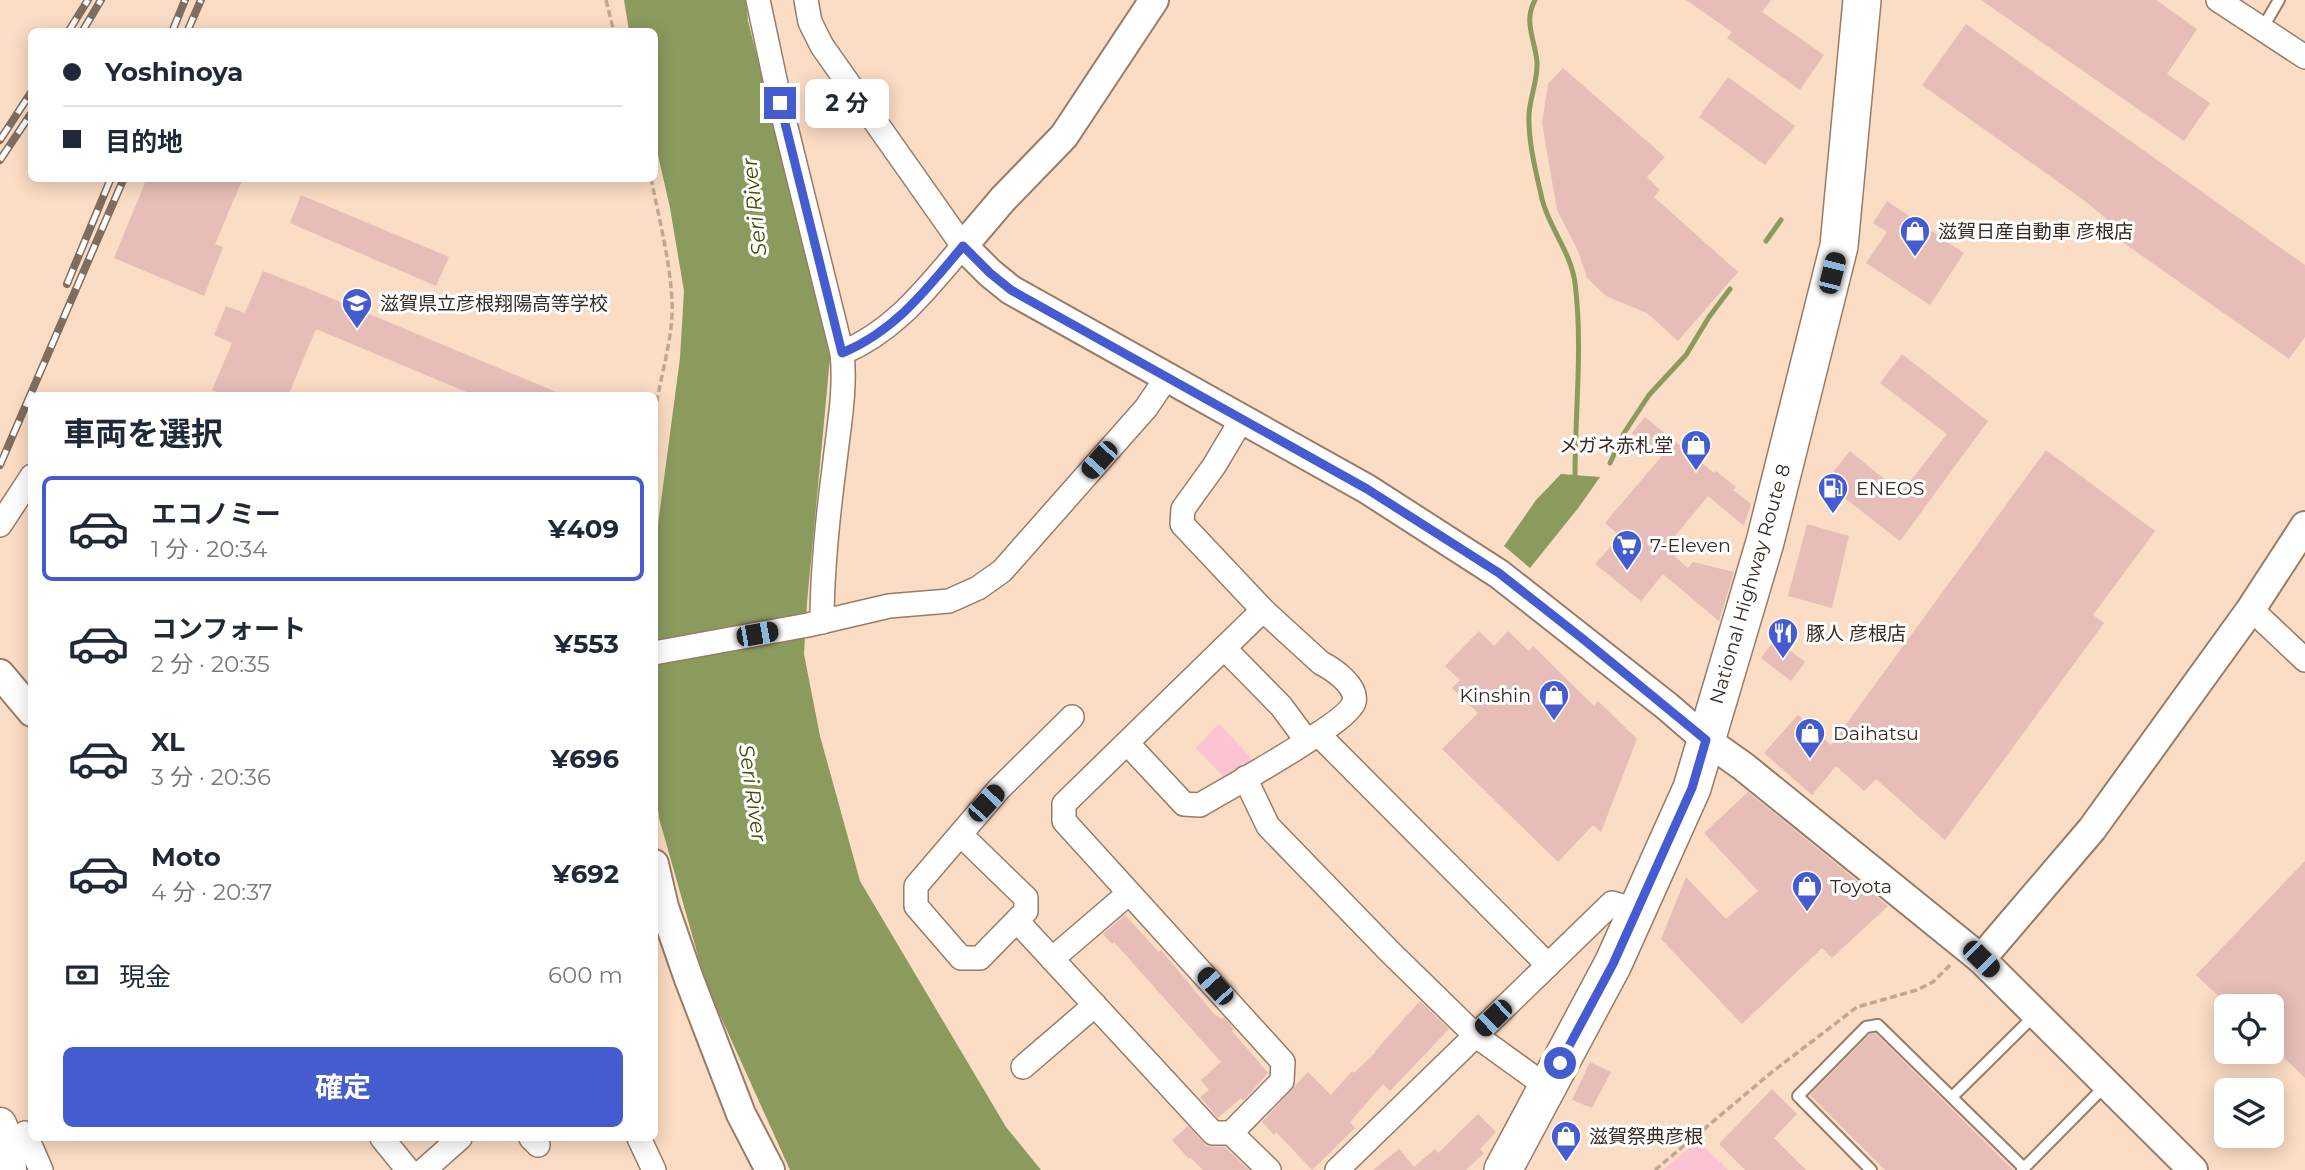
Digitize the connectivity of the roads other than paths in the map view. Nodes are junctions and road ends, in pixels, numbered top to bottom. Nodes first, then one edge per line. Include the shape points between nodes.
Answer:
1 (758, 0) edge
2 (806, 0) edge
3 (1154, 0) edge
4 (1862, 0) edge
5 (2218, 0) edge
6 (2278, 0) edge
7 (2262, 29) junction
8 (2305, 57) edge
9 (963, 246) junction
10 (842, 353) junction
11 (1167, 377) junction
12 (1242, 419) junction
13 (28, 482) edge
14 (0, 524) edge
15 (2305, 526) edge
16 (2251, 609) junction
17 (1264, 610) junction
18 (815, 623) junction
19 (1224, 648) junction
20 (658, 652) edge
21 (2305, 660) edge
22 (0, 674) edge
23 (28, 707) edge
24 (1072, 717) dead end
25 (1313, 737) junction
26 (1706, 740) junction
27 (1127, 743) junction
28 (1245, 778) junction
29 (961, 835) junction
30 (658, 881) edge
31 (1129, 893) junction
32 (1637, 910) junction
33 (1017, 920) junction
34 (1970, 957) junction
35 (1052, 959) junction
36 (1548, 965) junction
37 (1095, 1005) junction
38 (2036, 1014) junction
39 (1475, 1035) junction
40 (1023, 1068) dead end
41 (2106, 1085) junction
42 (1547, 1087) junction
43 (1952, 1097) junction
44 (1231, 1133) junction
45 (15, 1140) edge
46 (384, 1141) edge
47 (457, 1141) edge
48 (640, 1141) edge
49 (2023, 1169) edge
50 (41, 1170) edge
51 (408, 1170) edge
52 (424, 1170) edge
53 (654, 1170) edge
54 (769, 1170) edge
55 (1269, 1170) edge
56 (1337, 1170) edge
57 (1504, 1170) edge
58 (1871, 1170) edge
59 (2193, 1170) edge

1 - 10 street
2 - 9 street via 821,46
3 - 9 street via 1065,136
4 - 26 highway, National Highway Route 8 via 1839,246 1765,542
5 - 7 street
6 - 7 lane
7 - 8 street
9 - 10 street via 904,315
9 - 11 street via 1011,290
10 - 18 street via 841,408
11 - 12 street
11 - 18 street via 1146,408 1002,571 978,588 949,601 889,606
12 - 17 street via 1183,509 1182,524
12 - 26 street via 1367,489 1499,573
13 - 14 street
15 - 16 street
16 - 21 street
16 - 34 street via 2092,829
17 - 19 street
17 - 25 street via 1352,689 1351,709
18 - 20 street
19 - 25 street
19 - 27 street
22 - 23 street
24 - 29 street via 999,789
25 - 28 street
25 - 36 street
26 - 32 highway, National Highway Route 8 via 1692,788
26 - 34 street
27 - 28 street via 1184,804 1200,804
27 - 31 street via 1064,804 1064,821
28 - 39 street via 1268,826
29 - 33 street via 1026,898 1026,911
29 - 33 street via 916,886 916,906 961,958 980,958
30 - 54 street via 689,979 741,1114
31 - 35 street
31 - 44 street via 1283,1062 1282,1081
32 - 36 street via 1612,903
32 - 42 highway, National Highway Route 8
33 - 35 street
34 - 38 street
35 - 37 street
36 - 39 street
37 - 40 street
37 - 44 street via 1213,1133
38 - 41 street
38 - 43 lane
39 - 42 street
39 - 56 street
41 - 49 lane
41 - 59 street
42 - 57 highway, National Highway Route 8
43 - 49 lane
43 - 58 lane via 1878,1025 1866,1027 1798,1096
44 - 55 street
45 - 50 street
46 - 51 street
47 - 52 street
48 - 53 street

